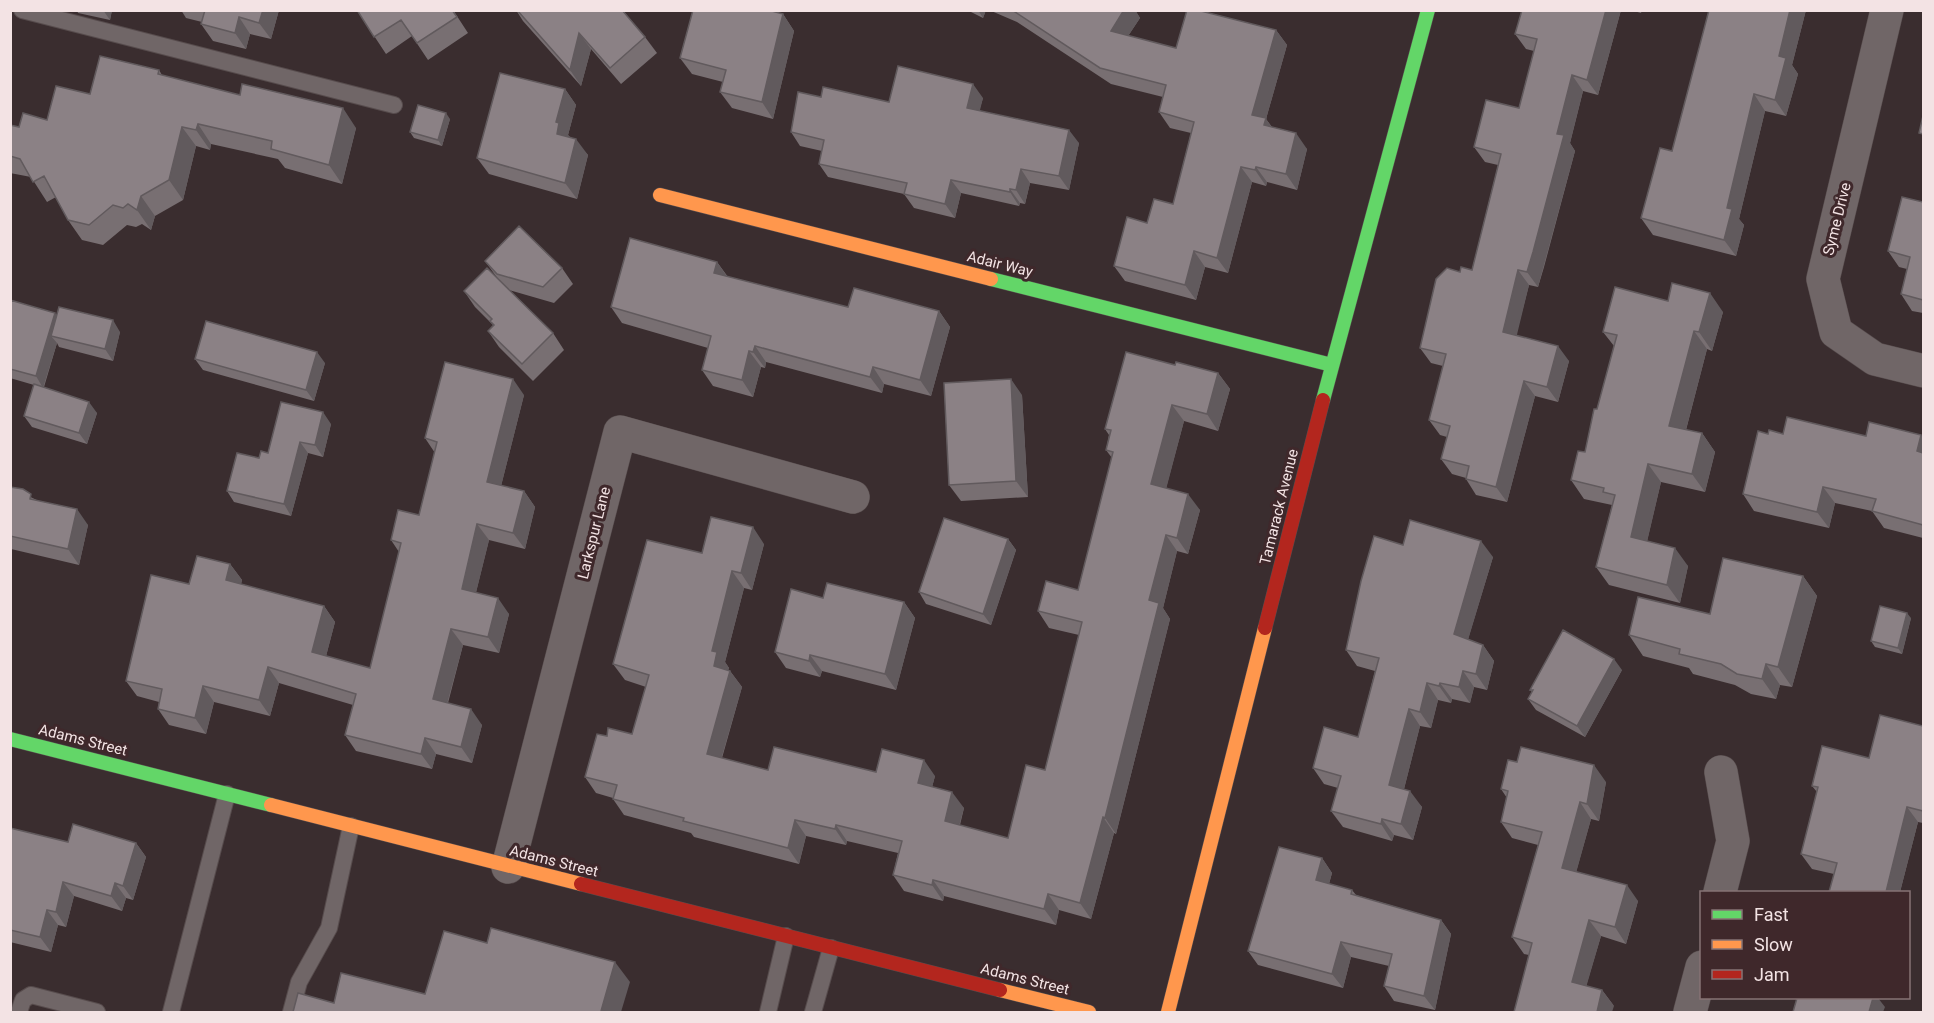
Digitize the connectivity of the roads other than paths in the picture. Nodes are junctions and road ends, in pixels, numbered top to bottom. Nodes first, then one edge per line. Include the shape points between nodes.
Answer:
1 (22, 10) edge
2 (1428, 10) edge
3 (1887, 10) edge
4 (394, 105) dead end
5 (660, 195) dead end
6 (1332, 365) junction
7 (1923, 371) edge
8 (853, 497) dead end
9 (10, 739) edge
10 (1721, 772) dead end
11 (227, 794) junction
12 (351, 826) junction
13 (508, 867) junction
14 (1720, 891) edge
15 (786, 936) junction
16 (831, 948) junction
17 (1700, 971) edge
18 (19, 1012) edge
19 (97, 1012) edge
20 (171, 1012) edge
21 (291, 1012) edge
22 (768, 1012) edge
23 (813, 1012) edge
24 (1089, 1012) edge
25 (1168, 1012) edge
26 (1690, 1012) edge

1 - 4 lane
2 - 6 street, Tamarack Avenue
3 - 7 street, Syme Drive via 1823,279 1836,332 1875,359
5 - 6 street, Adair Way
6 - 25 street, Tamarack Avenue
8 - 13 street, Larkspur Lane via 620,432
9 - 11 street, Adams Street
10 - 14 street via 1733,840
11 - 12 street, Adams Street
11 - 20 lane
12 - 13 street, Adams Street
12 - 21 lane via 329,928 299,982
13 - 15 street, Adams Street
15 - 16 street, Adams Street
15 - 22 lane
16 - 23 lane
16 - 24 street, Adams Street
17 - 26 street
18 - 19 lane via 23,1000 31,995

